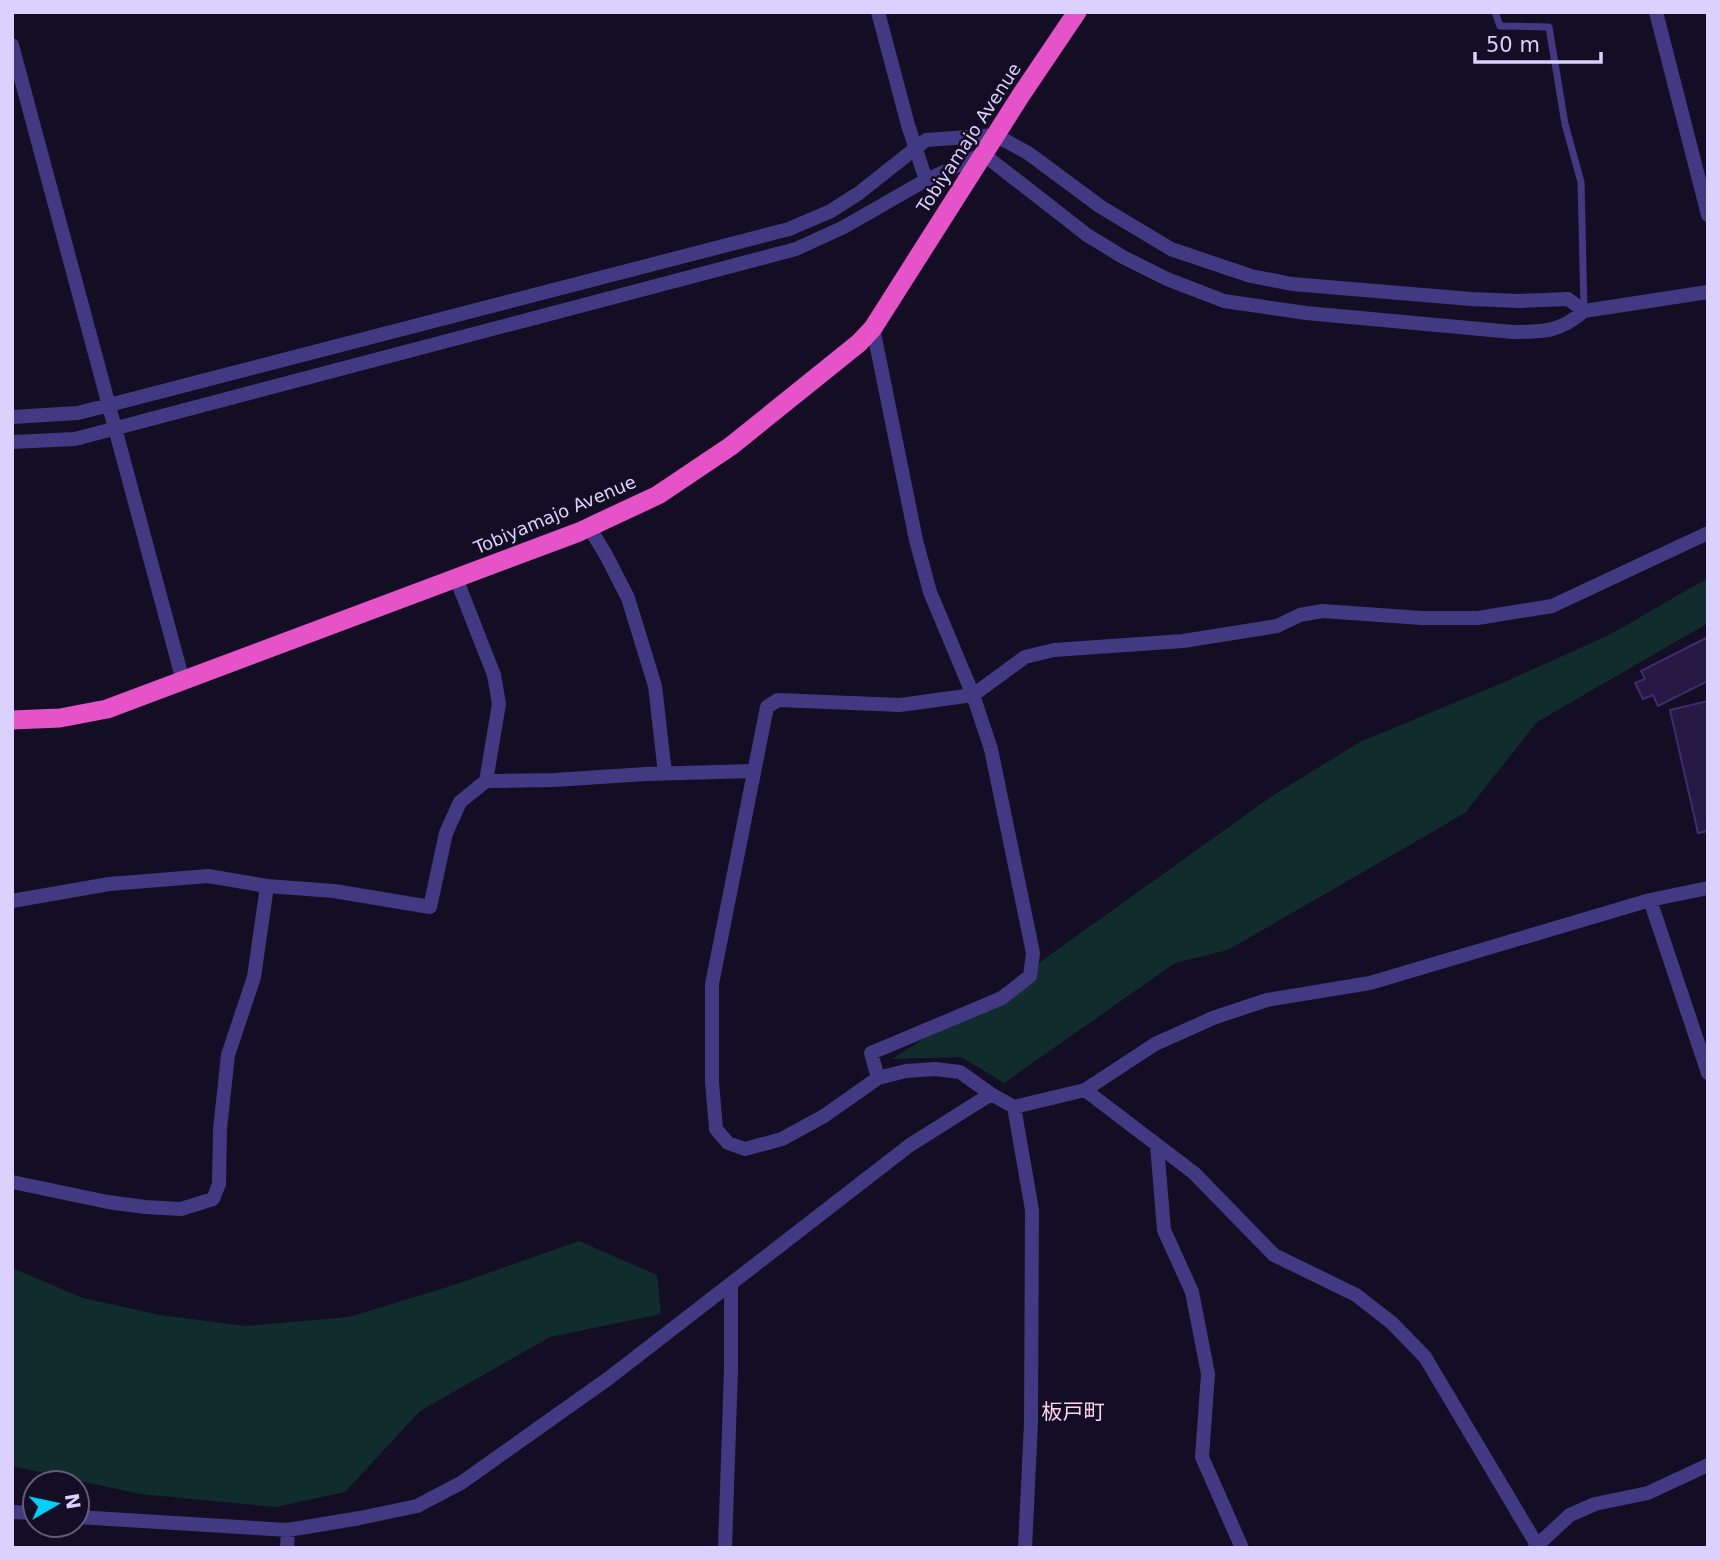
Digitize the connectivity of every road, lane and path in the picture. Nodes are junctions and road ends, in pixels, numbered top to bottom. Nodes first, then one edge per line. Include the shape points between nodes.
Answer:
1 (878, 12) edge
2 (1077, 12) edge
3 (1495, 12) edge
4 (1656, 12) edge
5 (12, 45) edge
6 (995, 135) junction
7 (917, 148) junction
8 (983, 154) junction
9 (926, 180) junction
10 (1708, 215) edge
11 (1708, 292) edge
12 (1584, 311) junction
13 (873, 328) junction
14 (110, 404) junction
15 (12, 417) edge
16 (116, 428) junction
17 (12, 442) edge
18 (589, 527) junction
19 (1708, 533) edge
20 (456, 578) junction
21 (183, 681) junction
22 (973, 695) junction
23 (12, 720) edge
24 (753, 771) junction
25 (665, 773) junction
26 (486, 780) junction
27 (267, 887) junction
28 (1708, 888) edge
29 (12, 901) edge
30 (1650, 901) junction
31 (1708, 1073) edge
32 (878, 1078) junction
33 (1085, 1090) junction
34 (991, 1094) junction
35 (1014, 1107) junction
36 (1157, 1145) junction
37 (12, 1182) edge
38 (731, 1284) junction
39 (1708, 1465) edge
40 (91, 1518) edge
41 (288, 1530) junction
42 (1537, 1547) edge
43 (287, 1548) edge
44 (725, 1548) edge
45 (1025, 1548) edge
46 (1242, 1548) edge

1 - 7 street
2 - 6 highway, Tobiyamajo Avenue
3 - 12 lane via 1500,26 1549,27 1565,124 1581,182
4 - 10 street
5 - 14 street
6 - 7 street via 926,140
6 - 8 highway, Tobiyamajo Avenue
6 - 12 street via 1161,243 1251,276 1292,284 1471,299 1567,299
7 - 9 street
7 - 14 street via 831,211 789,229
8 - 9 street
8 - 12 street via 1087,235 1123,257 1224,301 1513,332 1556,330
8 - 13 highway, Tobiyamajo Avenue
9 - 16 street via 844,228 796,249
11 - 12 street
13 - 18 highway, Tobiyamajo Avenue via 731,446 658,495
13 - 22 street via 930,592
14 - 15 street via 78,413
14 - 16 street
16 - 17 street via 75,439
16 - 21 street
18 - 20 highway, Tobiyamajo Avenue
18 - 25 street via 628,598 655,686
19 - 22 street via 1552,607 1478,618 1322,611 1300,614 1277,626 1183,641 1054,650 1025,656
20 - 21 highway, Tobiyamajo Avenue
20 - 26 street via 494,676 499,704
21 - 23 highway, Tobiyamajo Avenue via 107,709 60,718
22 - 24 street via 900,705 778,700 767,707
22 - 32 street via 991,749 1025,911 1033,953 1030,976 1002,999 871,1053
24 - 25 street
24 - 32 street via 712,984 716,1129 729,1143 745,1149 782,1139
25 - 26 street
26 - 27 street via 460,802 446,833 430,906 334,891
27 - 29 street via 208,876 110,884
27 - 37 street via 254,977 228,1055 219,1184 213,1199 181,1209 145,1207
28 - 30 street
30 - 31 street
30 - 33 street via 1370,983 1267,1000 1213,1018 1155,1044
32 - 34 street via 906,1071 960,1072
33 - 35 street
33 - 36 street
34 - 35 street
34 - 38 street via 910,1145
35 - 45 street via 1032,1210
36 - 42 street via 1194,1173 1274,1255 1356,1294 1425,1357
36 - 46 street via 1164,1230 1192,1292 1208,1374 1202,1457
38 - 41 street via 461,1483 417,1506
38 - 44 street
39 - 42 street via 1648,1493 1595,1504 1570,1515
40 - 41 street
41 - 43 street

